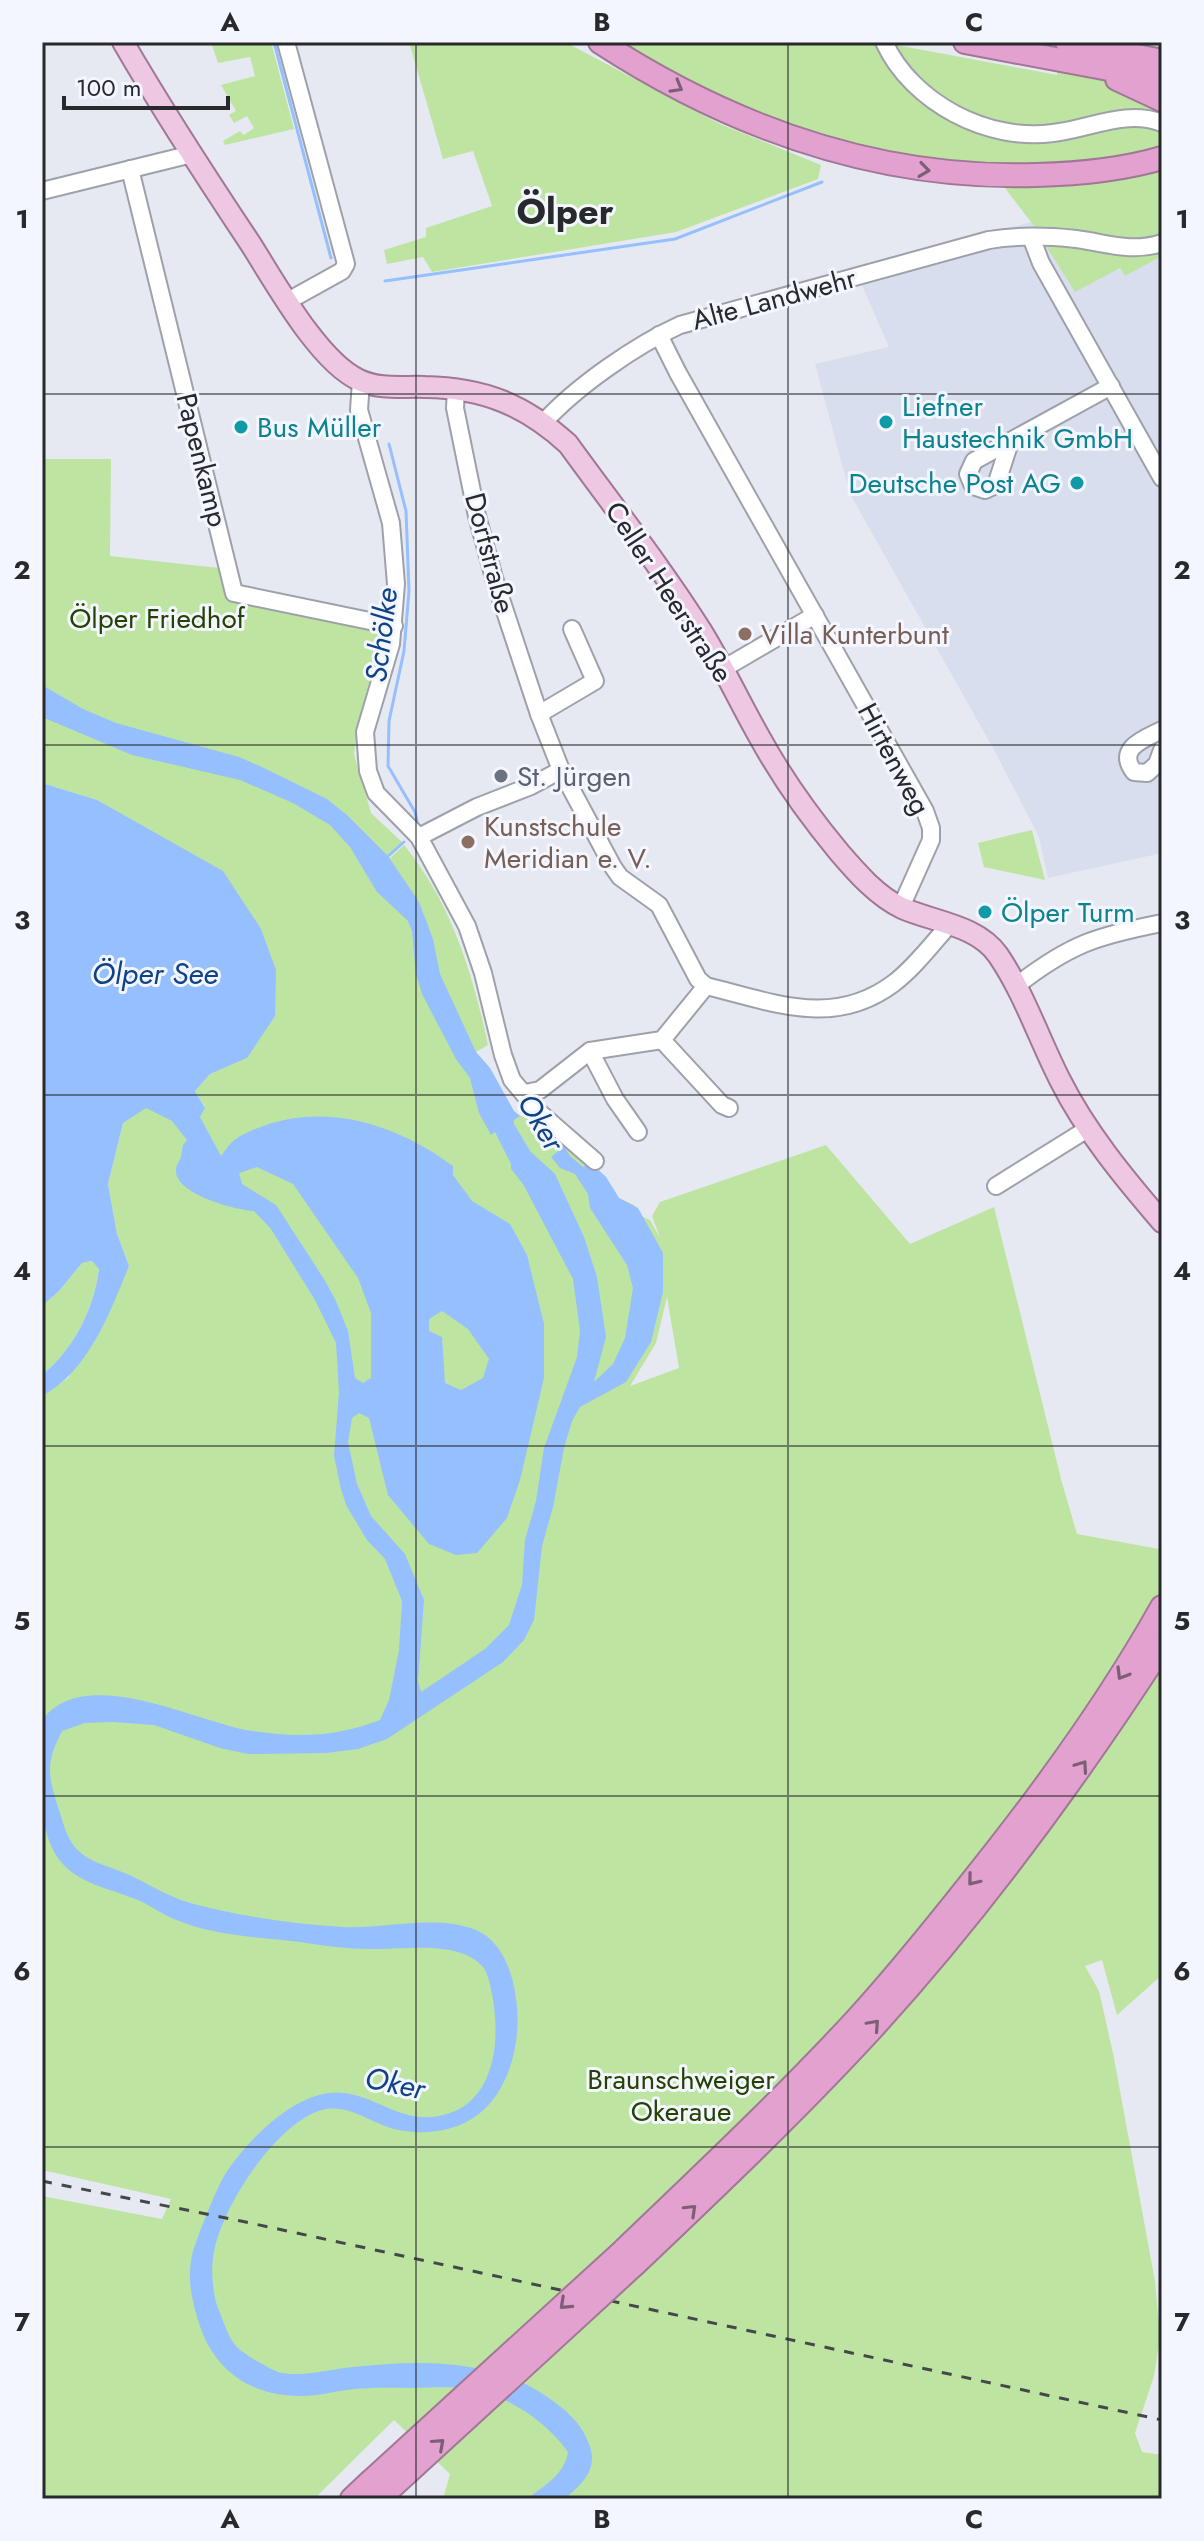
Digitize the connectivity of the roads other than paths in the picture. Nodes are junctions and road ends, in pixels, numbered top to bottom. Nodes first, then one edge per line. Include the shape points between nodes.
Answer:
1 (123, 42) edge
2 (286, 42) edge
3 (600, 42) edge
4 (884, 42) edge
5 (965, 42) edge
6 (1063, 51) edge
7 (1162, 61) edge
8 (1162, 79) edge
9 (1162, 100) edge
10 (1162, 123) edge
11 (192, 154) junction
12 (1156, 160) edge
13 (130, 169) junction
14 (42, 191) edge
15 (1031, 237) junction
16 (1162, 243) edge
17 (288, 301) junction
18 (659, 335) junction
19 (361, 381) junction
20 (1111, 386) junction
21 (456, 389) junction
22 (544, 422) junction
23 (1010, 442) dead end
24 (1162, 478) edge
25 (815, 615) junction
26 (394, 626) junction
27 (572, 629) dead end
28 (723, 669) junction
29 (539, 714) junction
30 (1162, 730) edge
31 (1162, 750) edge
32 (561, 770) junction
33 (419, 837) junction
34 (901, 907) junction
35 (1162, 923) edge
36 (949, 925) junction
37 (706, 986) junction
38 (1016, 986) junction
39 (662, 1040) junction
40 (590, 1051) junction
41 (525, 1093) junction
42 (729, 1108) dead end
43 (1089, 1128) junction
44 (638, 1132) dead end
45 (595, 1161) dead end
46 (996, 1186) dead end
47 (1162, 1222) edge
48 (1162, 1607) edge
49 (1162, 1646) edge
50 (1029, 1824) junction
51 (377, 2492) edge
52 (352, 2499) edge

1 - 11 main road, Celler Heerstraße
2 - 17 street via 346,264
3 -> 12 highway via 728,112 855,157 942,172 1012,176 1098,171
4 - 10 street via 915,85 953,112 1005,132 1053,133 1127,118
5 - 6 highway
6 - 7 highway
6 - 8 highway
6 - 9 highway
11 - 13 street
11 - 17 main road, Celler Heerstraße
13 - 14 street
13 - 26 street, Papenkamp via 234,593
15 - 16 street, Alte Landwehr via 1132,249
15 - 18 street, Alte Landwehr via 989,240
15 - 20 street
17 - 19 main road, Celler Heerstraße via 318,345 342,371
18 - 22 street, Alte Landwehr via 620,359
18 - 25 street, Hirtenweg
19 - 21 main road, Celler Heerstraße
19 - 26 street via 359,410 391,523
20 - 23 street
20 - 24 street
21 - 22 main road, Celler Heerstraße via 503,400
21 - 29 street, Dorfstraße via 455,408 477,516
22 - 28 main road, Celler Heerstraße via 596,482 688,610
25 - 28 street
25 - 34 street, Hirtenweg via 931,828 931,840
26 - 33 street via 367,716 365,753 376,793
27 - 29 street via 595,681
28 - 34 main road, Celler Heerstraße via 799,801 875,891
29 - 32 street, Dorfstraße
30 - 31 street via 1132,746 1129,765 1134,772 1147,773
32 - 33 street
32 - 37 street, Dorfstraße via 613,867 659,905 692,970
33 - 41 street via 471,936 507,1069
34 - 36 main road, Celler Heerstraße
35 - 38 street via 1092,939 1048,961
36 - 37 street via 894,983 853,1006 796,1007
36 - 38 main road, Celler Heerstraße via 988,943
37 - 39 street
38 - 43 main road, Celler Heerstraße via 1061,1083
39 - 40 street
39 - 42 street
40 - 41 street via 540,1090
40 - 44 street
41 - 45 street
43 - 46 street
43 - 47 main road, Celler Heerstraße
48 -> 50 highway
50 -> 49 highway via 1115,1718
50 - 51 highway, bridge via 944,1946 746,2158 531,2360
51 - 52 highway

